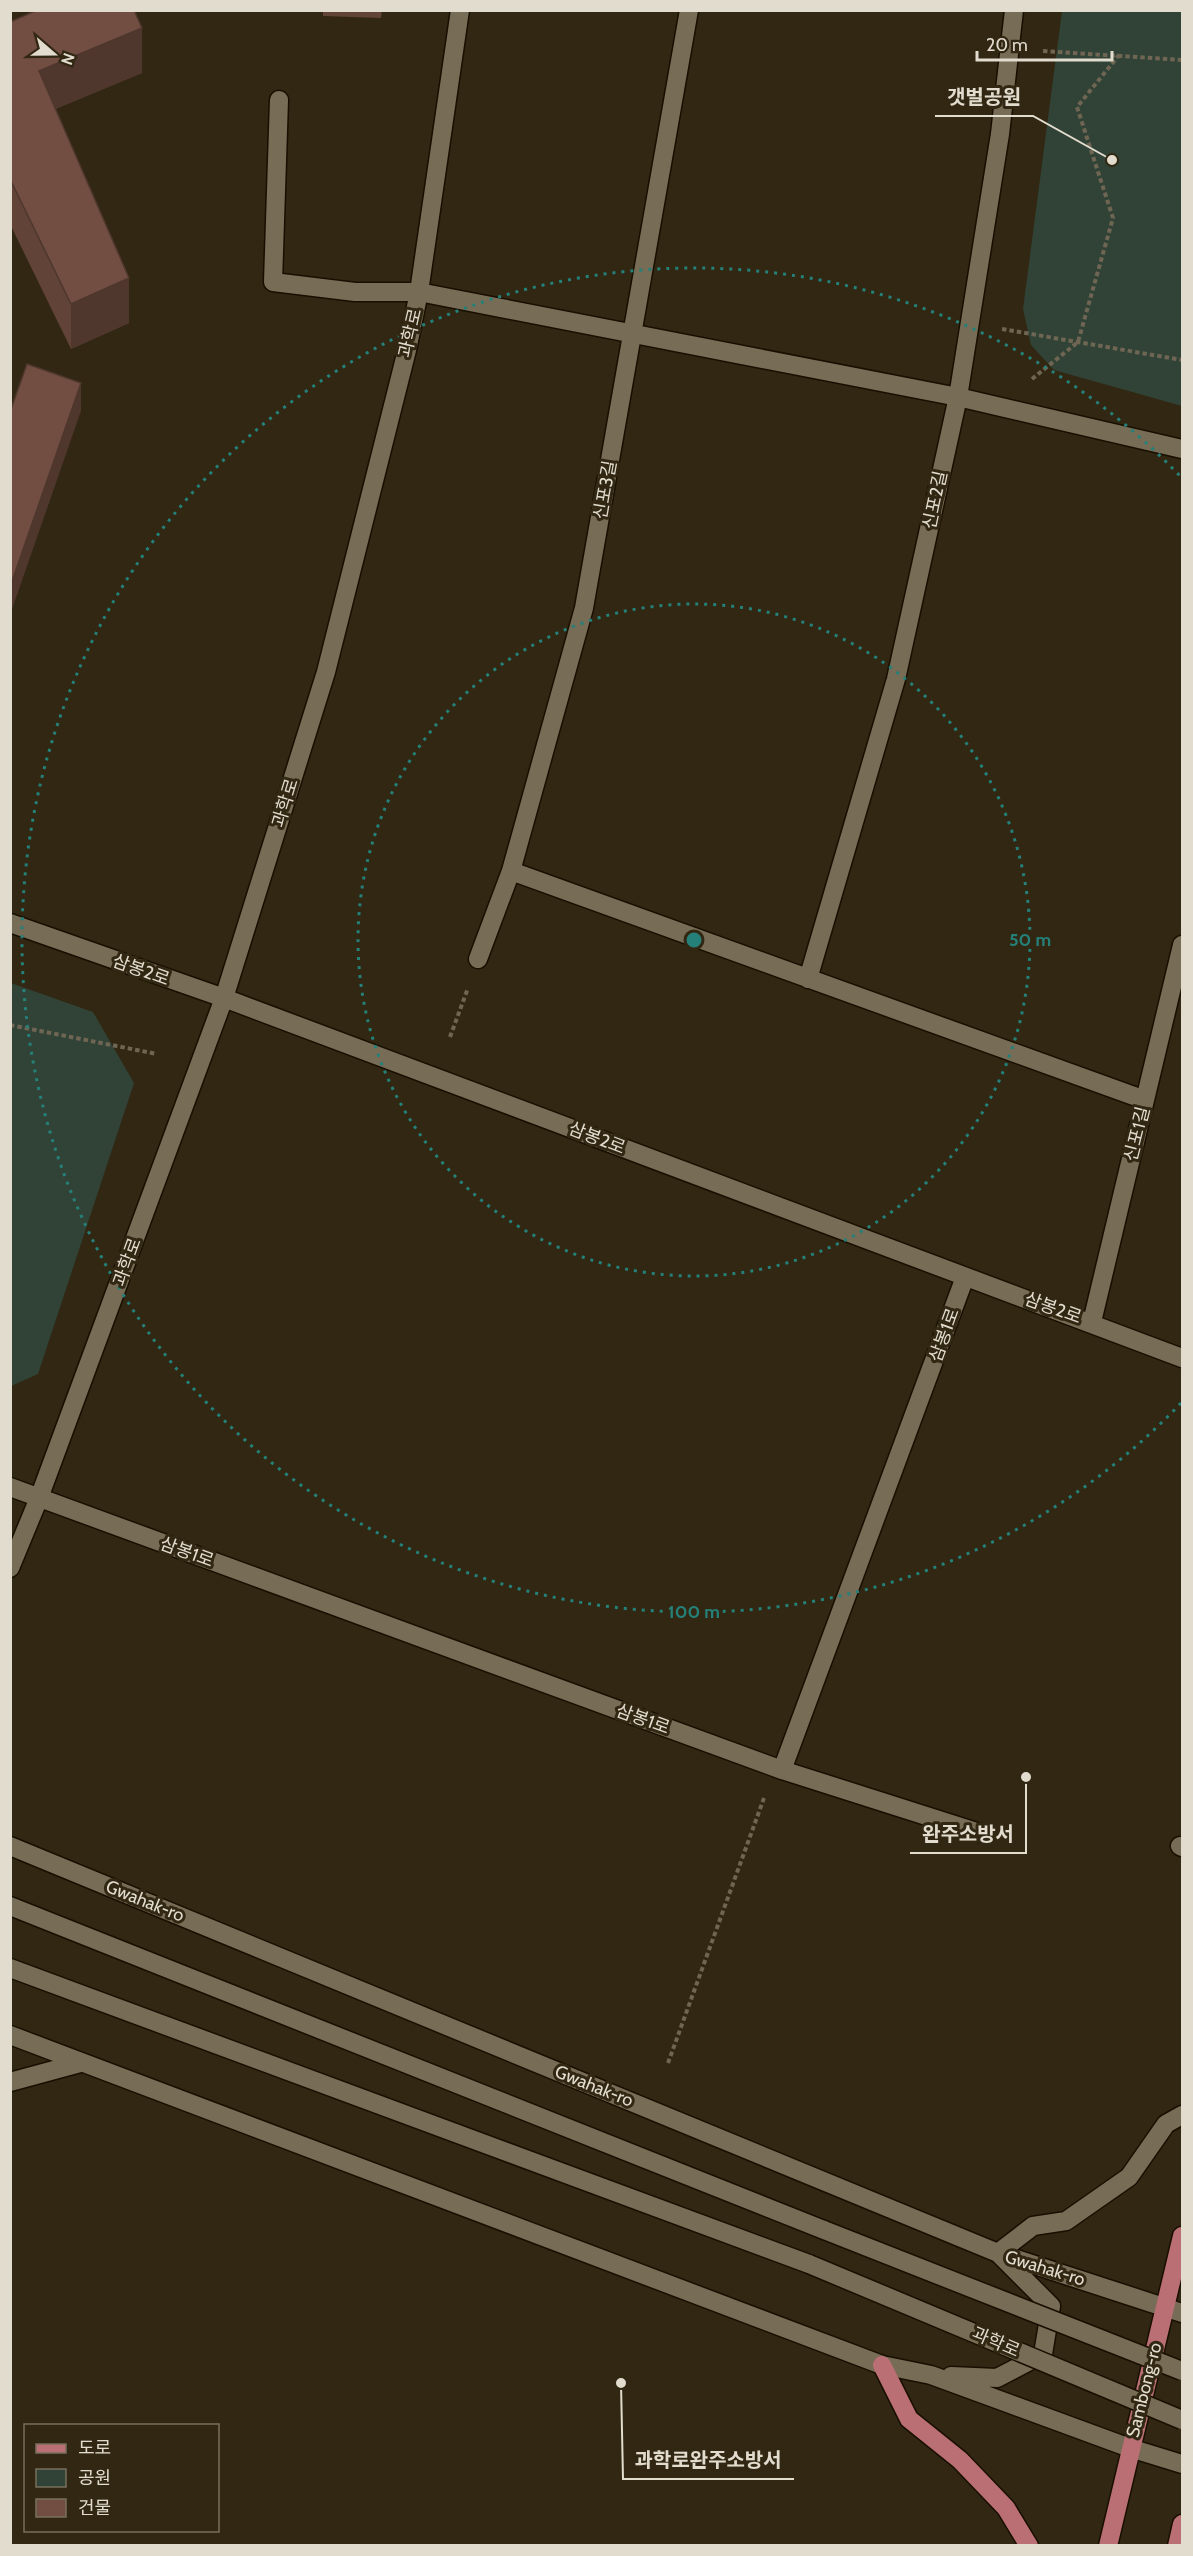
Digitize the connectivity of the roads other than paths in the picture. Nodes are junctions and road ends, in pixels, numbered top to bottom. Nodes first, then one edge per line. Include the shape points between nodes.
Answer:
1 (460, 10) edge
2 (689, 10) edge
3 (1014, 10) edge
4 (279, 100) dead end
5 (419, 292) junction
6 (632, 335) junction
7 (958, 397) junction
8 (1182, 449) edge
9 (511, 871) junction
10 (10, 923) edge
11 (1182, 945) edge
12 (478, 959) road end
13 (808, 979) junction
14 (225, 998) junction
15 (1145, 1100) junction
16 (965, 1277) junction
17 (1092, 1322) junction
18 (1182, 1358) edge
19 (10, 1487) edge
20 (39, 1498) junction
21 (10, 1568) edge
22 (782, 1770) junction
23 (986, 1835) dead end
24 (10, 1846) edge
25 (10, 1906) edge
26 (10, 1968) edge
27 (10, 2035) edge
28 (80, 2063) junction
29 (10, 2082) edge
30 (1182, 2115) edge
31 (1182, 2236) edge
32 (998, 2253) junction
33 (1174, 2309) edge
34 (882, 2365) junction
35 (1182, 2371) edge
36 (931, 2375) junction
37 (1182, 2420) edge
38 (1130, 2448) junction
39 (1182, 2464) edge
40 (1182, 2524) edge
41 (1029, 2546) edge
42 (1108, 2546) edge
43 (1177, 2546) edge

1 - 5 street, 과학로
2 - 6 street, 신포3길
3 - 7 street, 신포2길 via 1000,134
4 - 5 street via 273,282 355,292
5 - 6 street
5 - 14 street, 과학로 via 326,672
6 - 7 street
6 - 9 street, 신포3길 via 584,608
7 - 8 street
7 - 13 street, 신포2길 via 896,679
9 - 12 street, 신포3길
9 - 13 street
10 - 14 street, 삼봉2로
11 - 15 street, 신포1길
13 - 15 street
14 - 16 street, 삼봉2로
14 - 20 street, 과학로
15 - 17 street, 신포1길
16 - 17 street, 삼봉2로
16 - 22 street, 삼봉1로
17 - 18 street, 삼봉2로
19 - 20 street, 삼봉1로
20 - 21 street, 과학로
20 - 22 street, 삼봉1로
22 - 23 street
24 - 32 street, Gwahak-ro
25 - 35 street, bridge
26 - 37 street, 과학로, bridge via 809,2264
27 - 28 street
28 - 29 street
28 - 34 street
30 - 32 street via 1166,2124 1129,2177 1066,2221 1033,2226
31 - 33 main road, Sambong-ro
32 - 33 street, Gwahak-ro
32 - 36 street via 1051,2306 1043,2354 997,2378
33 - 38 main road, Sambong-ro
34 - 36 street
34 - 41 main road via 909,2419 960,2460 1006,2508
36 - 38 street
38 - 39 street
38 - 42 main road, Sambong-ro
40 - 43 main road

